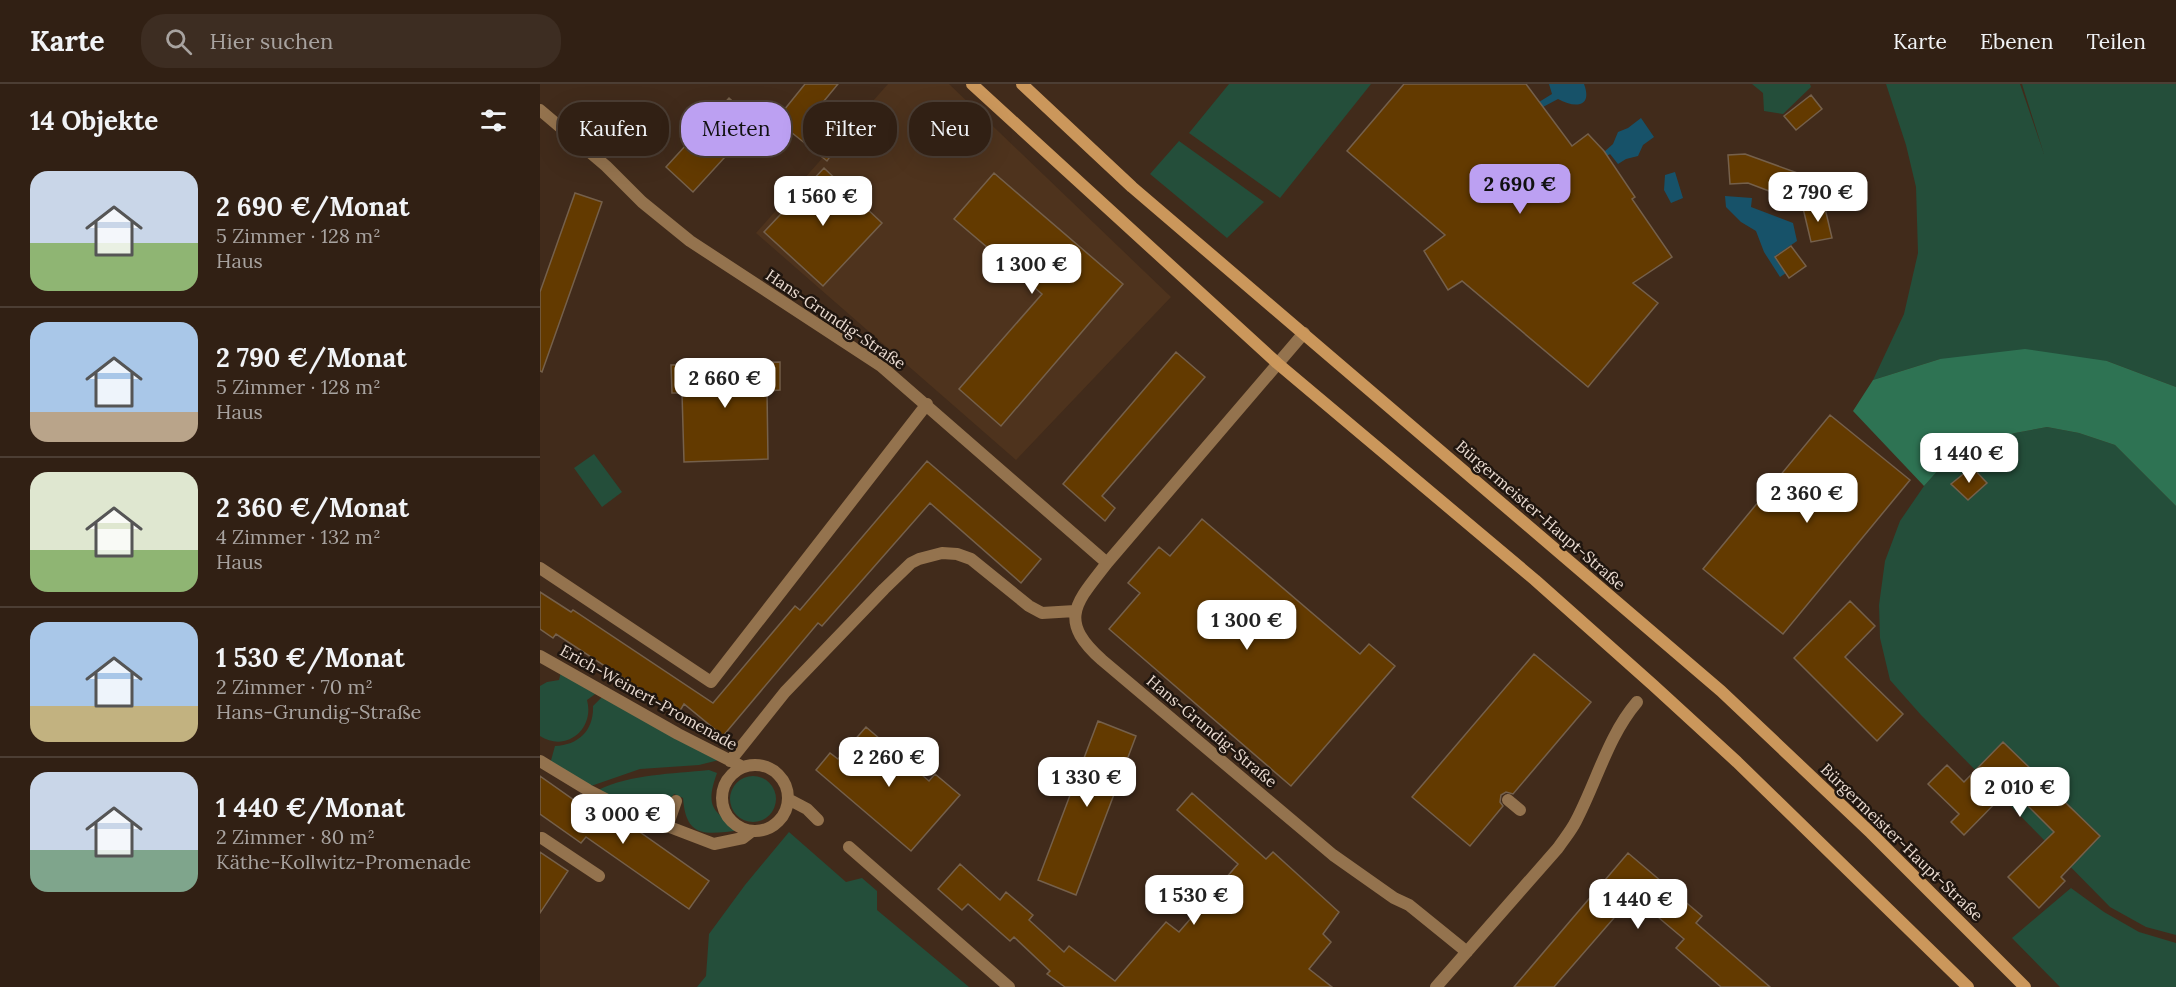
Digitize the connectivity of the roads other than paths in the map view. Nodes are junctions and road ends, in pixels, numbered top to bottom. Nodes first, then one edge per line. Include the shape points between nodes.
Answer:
1 (972, 84) edge
2 (1022, 84) edge
3 (540, 110) edge
4 (1304, 333) junction
5 (1277, 363) junction
6 (927, 404) junction
7 (1107, 563) junction
8 (540, 568) edge
9 (1075, 611) junction
10 (540, 656) edge
11 (1637, 702) dead end
12 (730, 761) junction
13 (540, 762) edge
14 (743, 767) junction
15 (788, 799) junction
16 (1508, 800) dead end
17 (676, 801) dead end
18 (1520, 810) dead end
19 (818, 820) dead end
20 (667, 827) junction
21 (752, 831) junction
22 (542, 838) dead end
23 (849, 847) dead end
24 (599, 876) dead end
25 (1467, 952) junction
26 (1010, 987) edge
27 (1436, 987) edge
28 (1968, 987) edge
29 (2025, 987) edge

1 - 5 street
2 - 4 street, Bürgermeister-Haupt-Straße via 1132,187
3 - 6 street, Hans-Grundig-Straße via 690,241 881,366
4 - 5 street
4 - 29 street, Bürgermeister-Haupt-Straße via 1721,691
5 - 7 street
5 - 28 street via 1653,685
6 - 7 street, Hans-Grundig-Straße
6 - 8 street via 711,682
7 - 9 street via 1080,597
9 - 12 street via 1042,614 971,559 957,554 919,559 884,589 786,692
9 - 25 street, Hans-Grundig-Straße via 1076,631 1087,647 1333,855 1409,905
10 - 12 street, Erich-Weinert-Promenade
11 - 25 street via 1616,733 1575,823 1558,848
12 - 14 street, Erich-Weinert-Promenade
13 - 20 street via 588,790
14 - 15 street, Erich-Weinert-Promenade via 764,766 774,771 782,779
14 - 21 street, Erich-Weinert-Promenade via 726,781 722,802 732,822
15 - 19 street
15 - 21 street via 780,819 772,826
16 - 18 street
17 - 20 street
20 - 21 street via 714,844 742,838
22 - 24 street
23 - 26 street
25 - 27 street

